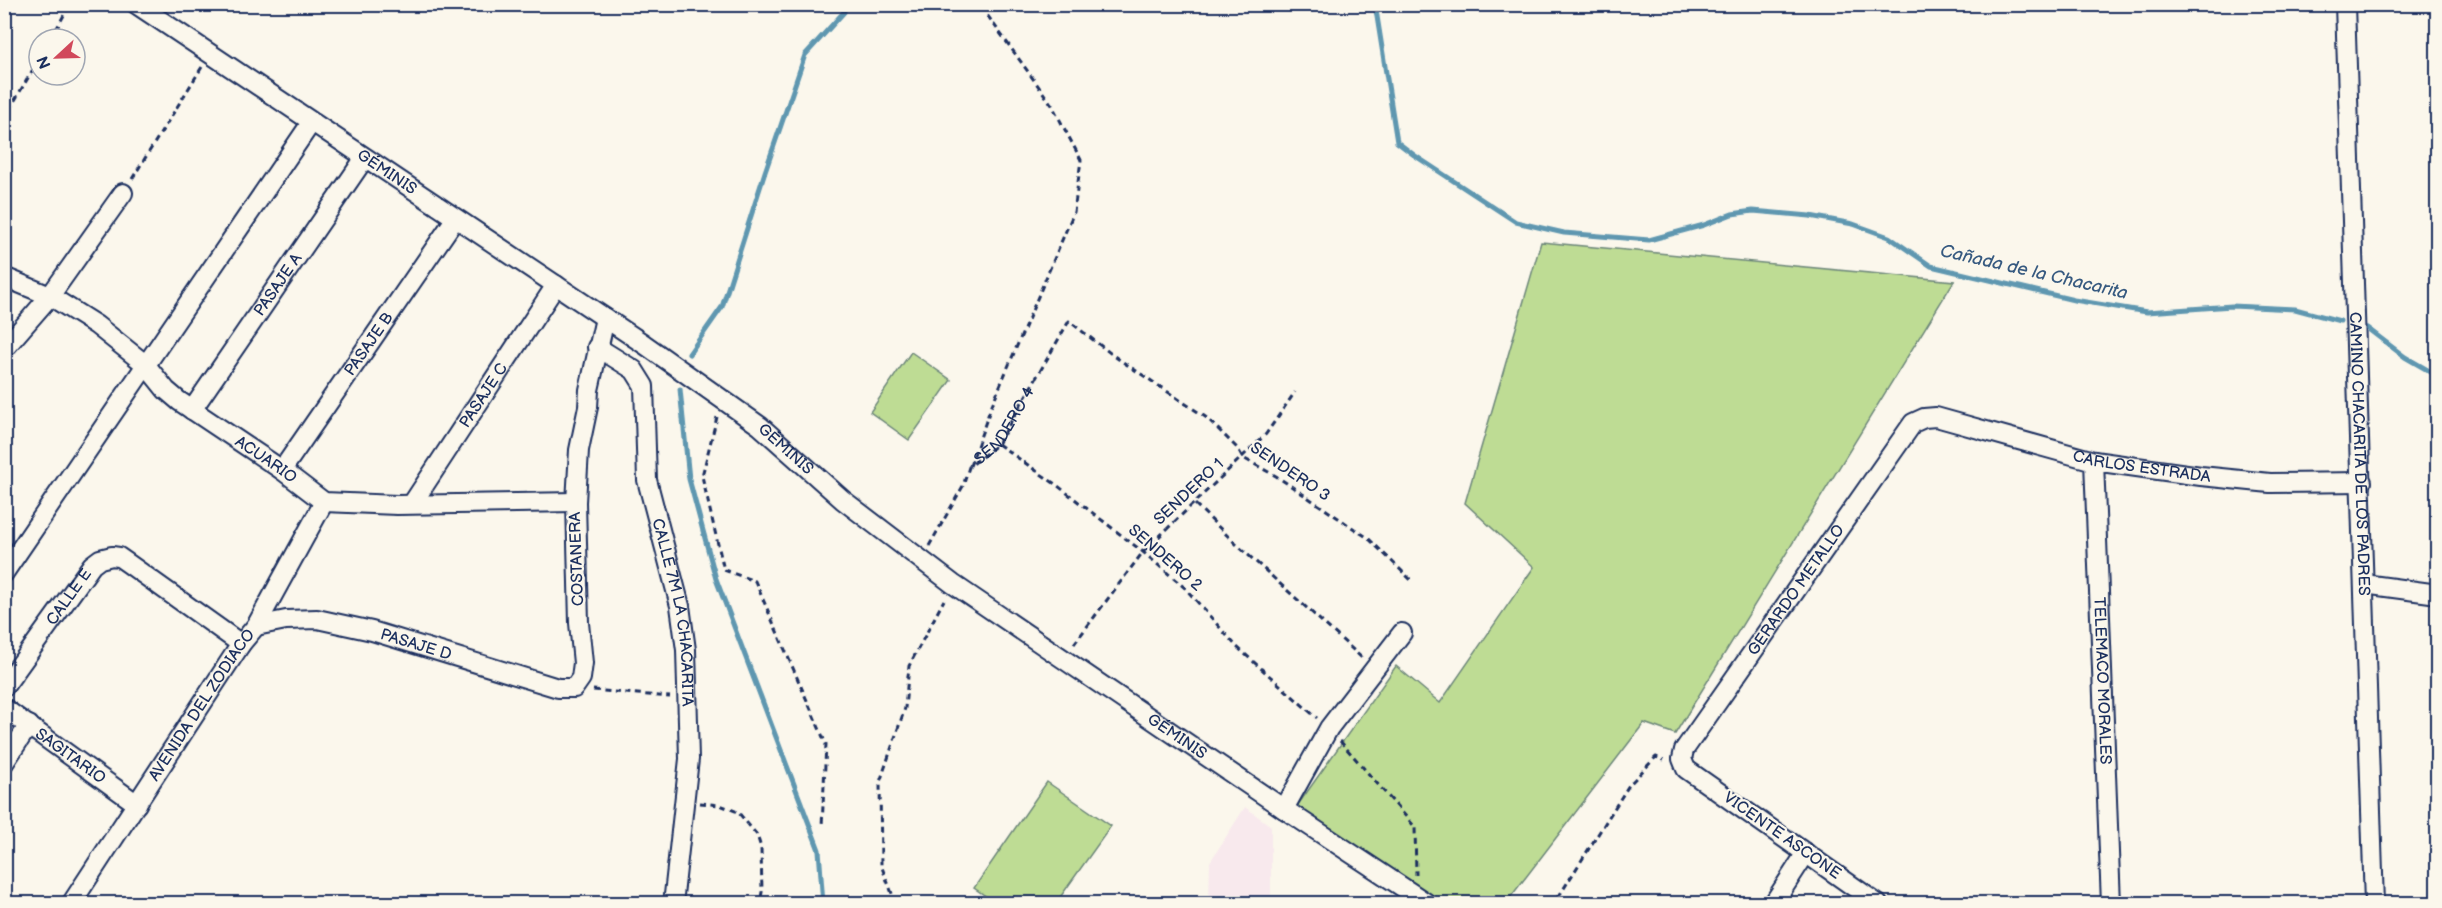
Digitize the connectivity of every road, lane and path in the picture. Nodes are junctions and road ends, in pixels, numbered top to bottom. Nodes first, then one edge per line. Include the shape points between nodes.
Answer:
1 (70, 4) edge
2 (136, 4) edge
3 (2345, 4) edge
4 (986, 12) dead end
5 (58, 27) edge
6 (210, 54) junction
7 (27, 80) edge
8 (4, 119) edge
9 (311, 123) junction
10 (364, 159) junction
11 (123, 193) joint
12 (455, 219) junction
13 (4, 277) edge
14 (556, 285) junction
15 (50, 296) junction
16 (605, 318) junction
17 (1069, 321) joint
18 (597, 347) junction
19 (4, 349) edge
20 (146, 364) junction
21 (1295, 392) dead end
22 (722, 400) junction
23 (192, 410) junction
24 (1924, 418) joint
25 (998, 444) junction
26 (1243, 458) junction
27 (2094, 461) junction
28 (969, 467) junction
29 (282, 470) junction
30 (2362, 482) junction
31 (324, 502) junction
32 (576, 502) junction
33 (1195, 503) junction
34 (412, 504) junction
35 (1143, 552) junction
36 (921, 560) junction
37 (4, 573) edge
38 (1411, 580) dead end
39 (953, 584) junction
40 (2364, 584) junction
41 (2438, 594) edge
42 (256, 626) junction
43 (1402, 633) dead end
44 (241, 644) junction
45 (1064, 658) junction
46 (1374, 670) junction
47 (4, 687) edge
48 (574, 688) junction
49 (686, 699) junction
50 (4, 708) edge
51 (29, 725) junction
52 (1329, 729) junction
53 (4, 763) edge
54 (1686, 769) junction
55 (684, 800) junction
56 (137, 804) junction
57 (1284, 809) junction
58 (822, 826) dead end
59 (1806, 853) junction
60 (1420, 901) edge
61 (71, 903) edge
62 (673, 903) edge
63 (760, 903) edge
64 (893, 903) edge
65 (1550, 903) edge
66 (1773, 903) edge
67 (1878, 903) edge
68 (2111, 903) edge
69 (2374, 903) edge

1 - 5 path
2 - 6 street, GÉMINIS
3 - 30 street, CAMINO CHACARITA DE LOS PADRES
4 - 28 path via 1052,105 1081,160 1074,213
6 - 9 street, GÉMINIS
6 - 11 path
7 - 8 path
9 - 10 street, GÉMINIS
9 - 20 street
10 - 12 street, GÉMINIS
10 - 23 street, PASAJE A
11 - 15 street
12 - 14 street, GÉMINIS
12 - 29 street, PASAJE B
13 - 15 street, ACUARIO
14 - 16 street, GÉMINIS
14 - 34 street, PASAJE C
15 - 19 street
15 - 20 street, ACUARIO
16 - 18 street, COSTANERA
16 - 22 street, GÉMINIS
17 - 25 path, SENDERO 4
17 - 26 path, SENDERO 3 via 1207,418
18 - 32 street, COSTANERA via 579,450
18 - 49 street, CALLE 7M LA CHACARITA via 634,370 644,386 647,480 680,606 688,680
20 - 23 street, ACUARIO via 166,390
20 - 37 street
21 - 26 path, SENDERO 1 via 1266,434
22 - 36 street, GÉMINIS via 760,426 843,500
22 - 58 path via 702,476 718,546 724,570 755,581 826,744
23 - 29 street, ACUARIO
24 - 27 street, CARLOS ESTRADA via 1936,417
24 - 54 street, GERARDO METALLO via 1913,423 1684,750
25 - 28 path, SENDERO 4
25 - 35 path, SENDERO 2
26 - 33 path, SENDERO 1
26 - 38 path, SENDERO 3 via 1368,538
27 - 30 street, CARLOS ESTRADA via 2270,483
27 - 68 street, TELEMACO MORALES
28 - 36 path, SENDERO 4 via 963,486
29 - 31 street, ACUARIO
30 - 40 street, CAMINO CHACARITA DE LOS PADRES
31 - 34 street
31 - 42 street, AVENIDA DEL ZODIACO
32 - 34 street
32 - 48 street, COSTANERA via 583,663 581,678
33 - 35 path, SENDERO 1
33 - 46 path
35 - 45 path, SENDERO 1
35 - 52 path, SENDERO 2 via 1185,588 1237,647
36 - 39 street, GÉMINIS
39 - 45 street, GÉMINIS
39 - 64 path via 909,666 905,708 880,782 881,865 894,896
40 - 41 street
40 - 69 street, CAMINO CHACARITA DE LOS PADRES
42 - 44 street, AVENIDA DEL ZODIACO
42 - 48 street, PASAJE D via 317,619 372,631 558,688
43 - 46 street
44 - 47 street, CALLE E via 119,557 111,556 100,559 83,575
44 - 56 street, AVENIDA DEL ZODIACO
45 - 57 street, GÉMINIS
46 - 52 street
48 - 49 path
49 - 55 street, CALLE 7M LA CHACARITA via 689,759
50 - 51 street, SAGITARIO
51 - 53 street
51 - 56 street, SAGITARIO
52 - 57 street
52 - 60 path, SENDERO 2 via 1415,826
54 - 59 street, VICENTE ASCONE
54 - 65 path via 1656,757 1629,785 1561,893
55 - 62 street, CALLE 7M LA CHACARITA
55 - 63 path via 738,812 757,835
56 - 61 street, AVENIDA DEL ZODIACO
57 - 60 street, GÉMINIS
59 - 66 street
59 - 67 street, VICENTE ASCONE

